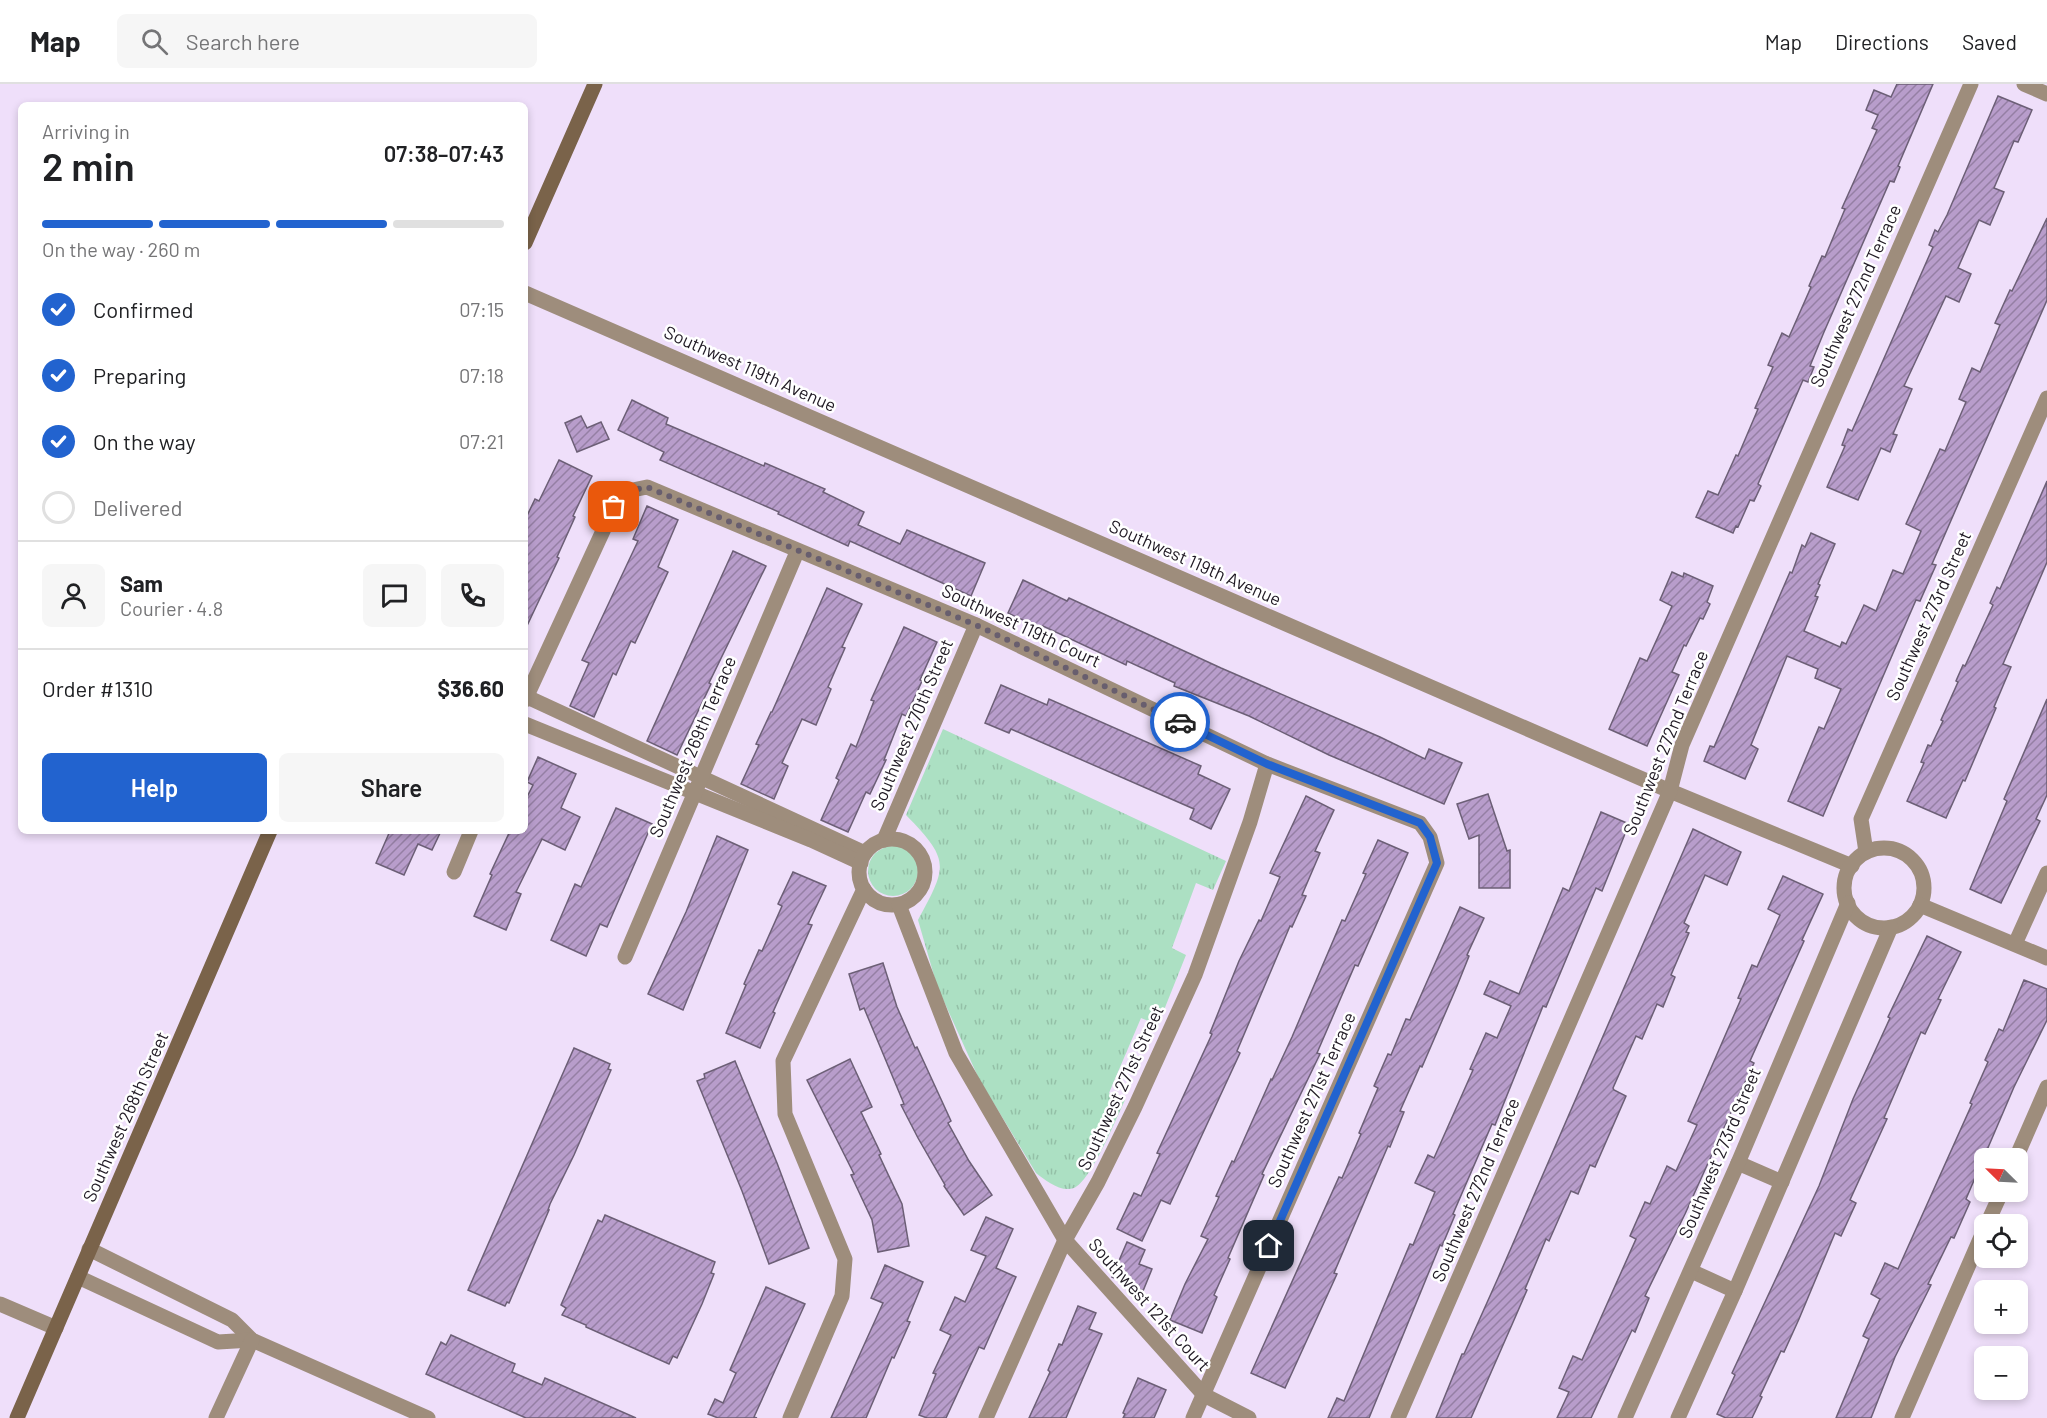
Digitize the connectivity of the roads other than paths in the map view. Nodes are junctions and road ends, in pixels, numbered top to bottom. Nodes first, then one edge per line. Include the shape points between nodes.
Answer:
1 (595, 84) edge
2 (1971, 84) edge
3 (2024, 84) edge
4 (2047, 94) edge
5 (528, 236) edge
6 (528, 294) edge
7 (2047, 398) edge
8 (797, 552) junction
9 (976, 625) junction
10 (528, 694) edge
11 (528, 699) edge
12 (528, 725) edge
13 (1267, 764) junction
14 (701, 778) junction
15 (1670, 791) junction
16 (695, 794) junction
17 (1394, 813) joint
18 (269, 834) edge
19 (470, 834) edge
20 (884, 840) junction
21 (1866, 852) junction
22 (863, 858) junction
23 (1852, 866) junction
24 (454, 873) dead end
25 (2047, 873) edge
26 (864, 889) junction
27 (1848, 903) junction
28 (899, 905) junction
29 (1920, 905) junction
30 (1891, 927) junction
31 (2015, 944) junction
32 (625, 957) dead end
33 (2047, 958) edge
34 (2047, 1088) edge
35 (2020, 1148) edge
36 (1738, 1163) junction
37 (1782, 1182) junction
38 (1065, 1240) junction
39 (89, 1250) junction
40 (1974, 1253) edge
41 (1691, 1271) junction
42 (78, 1277) junction
43 (1736, 1291) junction
44 (0, 1304) edge
45 (56, 1328) junction
46 (252, 1340) junction
47 (1204, 1395) junction
48 (17, 1418) edge
49 (216, 1418) edge
50 (428, 1418) edge
51 (790, 1418) edge
52 (986, 1418) edge
53 (1193, 1418) edge
54 (1249, 1418) edge
55 (1398, 1418) edge
56 (1625, 1418) edge
57 (1678, 1418) edge
58 (1902, 1418) edge

1 - 5 main road
2 - 15 street, Southwest 272nd Terrace via 1687,734
3 - 4 street
6 - 15 street, Southwest 119th Avenue
7 - 21 street, Southwest 273rd Street via 1861,819
8 - 9 street, Southwest 119th Court
8 - 10 street, Southwest 119th Court via 647,487 628,491 614,507
8 - 14 street, Southwest 269th Terrace
9 - 13 street, Southwest 119th Court
9 - 20 street, Southwest 270th Street
11 - 14 street
12 - 16 street
13 - 17 street, Southwest 119th Court
13 - 38 street, Southwest 271st Street via 1251,822 1195,975 1135,1107
14 - 16 street, Southwest 269th Terrace
14 - 22 street
15 - 23 street, Southwest 119th Avenue
15 - 55 street, Southwest 272nd Terrace
16 - 22 street
16 - 32 street, Southwest 269th Terrace
17 - 47 street, Southwest 271st Terrace via 1420,823 1430,837 1437,863
18 - 39 main road, Southwest 268th Street
19 - 24 street
20 - 22 street
20 - 28 street via 905,841 925,864 923,885 909,901
21 - 23 street
21 - 29 street via 1891,848 1914,860 1924,884
22 - 26 street via 859,872
23 - 27 street via 1844,885
25 - 31 street
26 - 28 street via 879,903
26 - 51 street via 783,1061 785,1114 845,1259 842,1296
27 - 30 street via 1860,920 1872,926
27 - 36 street, Southwest 273rd Street
28 - 38 street, Southwest 121st Court via 956,1053
29 - 30 street via 1909,919
29 - 31 street
30 - 37 street
31 - 33 street
34 - 35 street
36 - 37 street
36 - 41 street, Southwest 273rd Street
37 - 43 street
38 - 47 street, Southwest 121st Court
38 - 52 street, Southwest 271st Street
39 - 42 main road, Southwest 268th Street
39 - 46 street via 232,1320
40 - 58 street
41 - 43 street
41 - 56 street, Southwest 273rd Street
42 - 45 main road, Southwest 268th Street
42 - 46 street via 218,1342
43 - 57 street
44 - 45 street
45 - 48 main road, Southwest 268th Street
46 - 49 street
46 - 50 street
47 - 53 street, Southwest 271st Terrace
47 - 54 street

